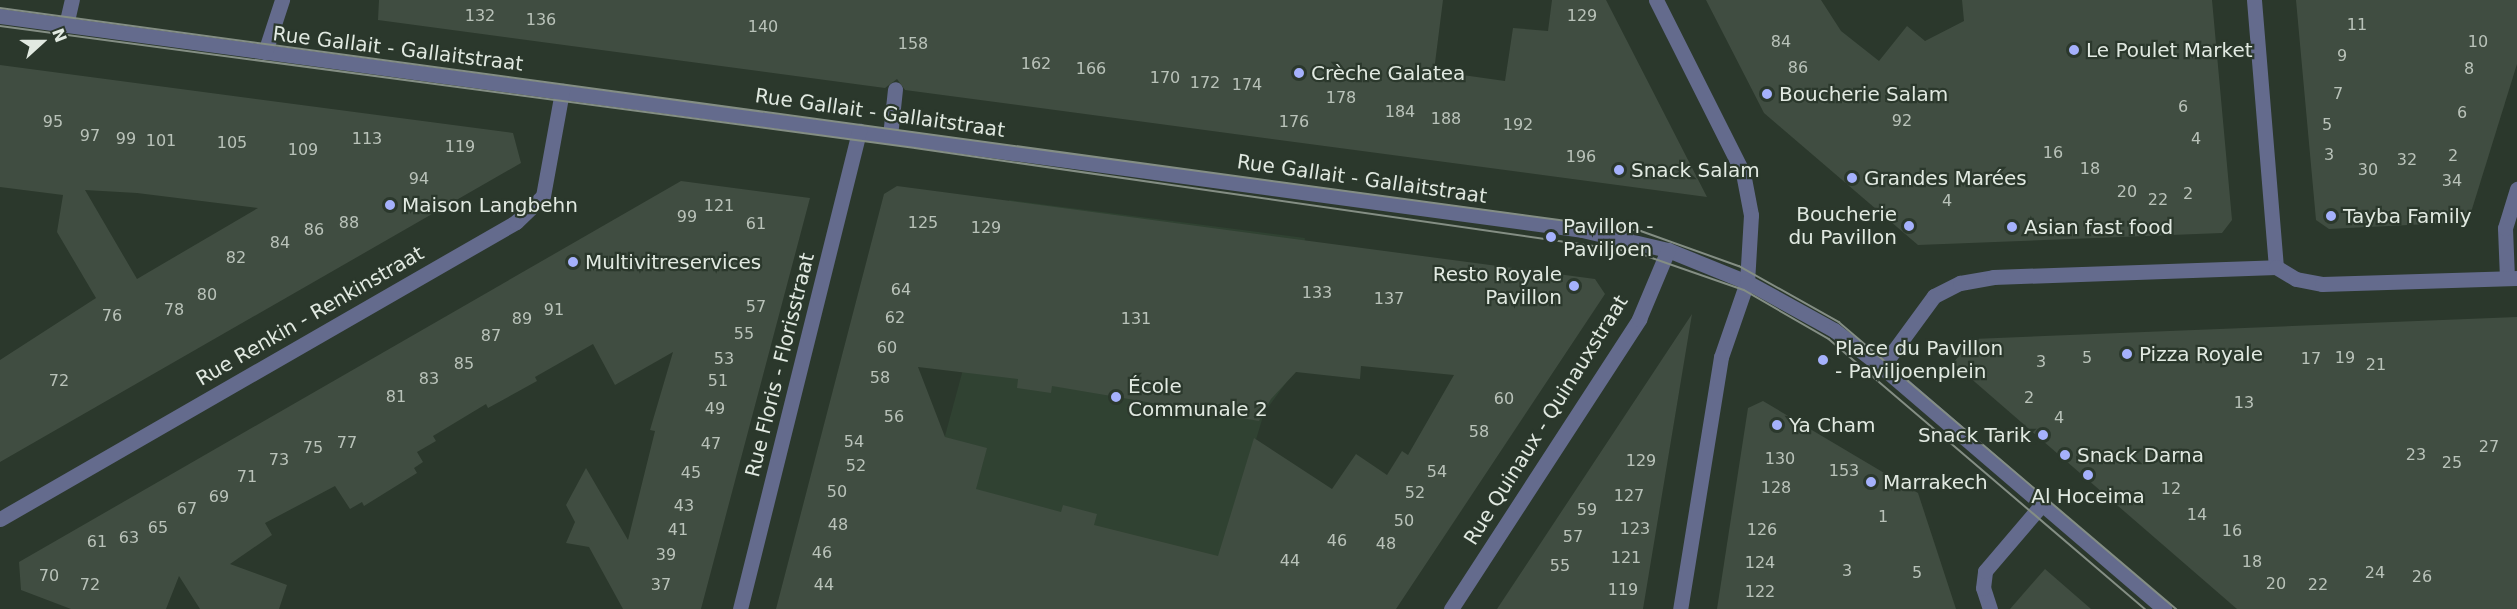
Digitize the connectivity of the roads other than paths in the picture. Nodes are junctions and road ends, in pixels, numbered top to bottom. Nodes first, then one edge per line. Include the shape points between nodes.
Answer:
1 (72, 0) edge
2 (282, 0) edge
3 (1656, 0) edge
4 (2254, 0) edge
5 (0, 16) edge
6 (66, 25) junction
7 (265, 52) junction
8 (896, 89) dead end
9 (562, 91) junction
10 (859, 131) junction
11 (890, 135) junction
12 (2517, 189) edge
13 (1668, 250) junction
14 (2276, 267) junction
15 (2512, 278) edge
16 (1747, 282) junction
17 (1882, 367) junction
18 (2043, 503) junction
19 (0, 519) edge
20 (740, 609) edge
21 (1451, 609) edge
22 (1680, 609) edge
23 (1990, 609) edge
24 (2164, 609) edge

1 - 6 street
2 - 7 street
3 - 16 street via 1743,173 1751,215
4 - 14 street
5 - 6 street, Rue Gallait - Gallaitstraat
6 - 7 street, Rue Gallait - Gallaitstraat
7 - 9 street, Rue Gallait - Gallaitstraat
8 - 11 street
9 - 10 street, Rue Gallait - Gallaitstraat
9 - 19 street, Rue Renkin - Renkinstraat via 543,196 516,222
10 - 11 street, Rue Gallait - Gallaitstraat
10 - 20 street, Rue Floris - Florisstraat
11 - 13 street, Rue Gallait - Gallaitstraat via 1581,231
12 - 15 street via 2505,228
13 - 16 street, Rue Gallait - Gallaitstraat
13 - 21 street, Rue Quinaux - Quinauxstraat via 1639,319
14 - 15 street via 2296,279 2322,284
14 - 17 street via 1993,277 1960,283 1934,296
16 - 17 street via 1825,325
16 - 22 street via 1721,357
17 - 18 street
18 - 23 street via 1985,571 1983,588
18 - 24 street

